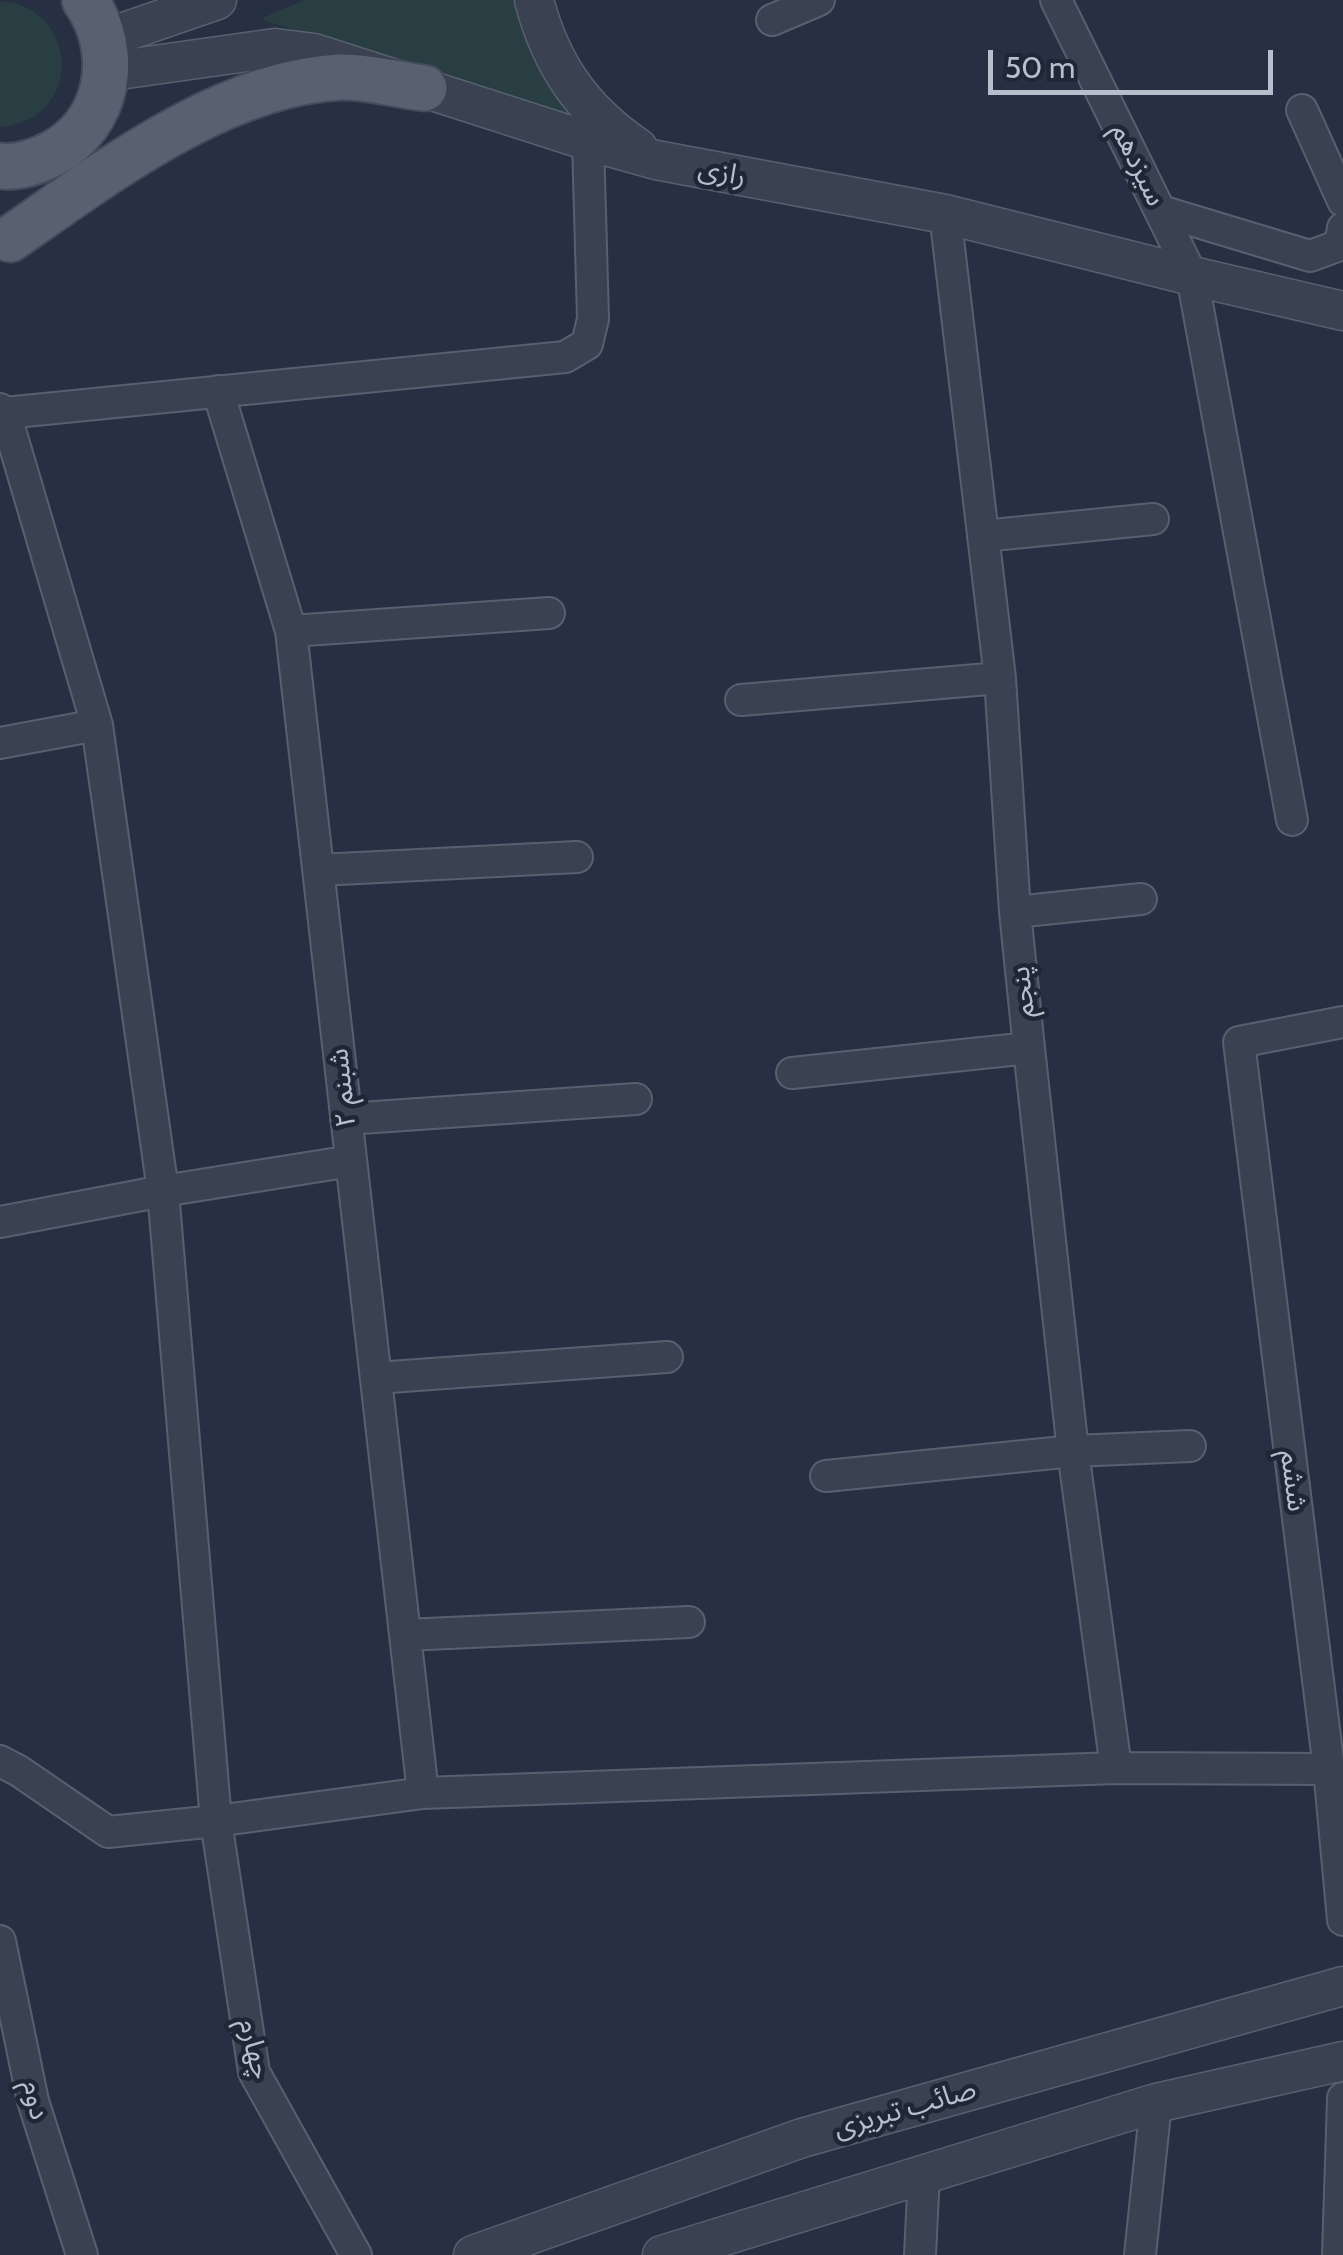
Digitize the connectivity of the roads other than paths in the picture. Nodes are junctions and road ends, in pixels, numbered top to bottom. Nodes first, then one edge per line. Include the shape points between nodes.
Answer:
1 (217, 0) edge
2 (534, 0) edge
3 (820, 0) edge
4 (1056, 0) edge
5 (772, 20) dead end
6 (98, 37) edge
7 (424, 88) junction
8 (1302, 110) dead end
9 (588, 141) junction
10 (656, 160) junction
11 (19, 164) edge
12 (1343, 201) edge
13 (1160, 211) junction
14 (945, 214) junction
15 (1343, 228) edge
16 (5, 253) edge
17 (1192, 276) junction
18 (1343, 311) edge
19 (218, 392) junction
20 (3, 411) edge
21 (1153, 519) dead end
22 (984, 536) junction
23 (549, 613) dead end
24 (292, 631) junction
25 (1000, 678) junction
26 (741, 700) dead end
27 (97, 725) junction
28 (0, 744) edge
29 (1292, 820) dead end
30 (577, 857) dead end
31 (318, 870) junction
32 (1141, 899) dead end
33 (1015, 912) junction
34 (1343, 1022) edge
35 (1028, 1048) junction
36 (792, 1073) dead end
37 (636, 1099) dead end
38 (346, 1119) junction
39 (351, 1161) junction
40 (162, 1190) junction
41 (0, 1222) edge
42 (667, 1357) dead end
43 (376, 1378) junction
44 (1190, 1446) dead end
45 (1073, 1452) junction
46 (826, 1476) dead end
47 (689, 1622) dead end
48 (405, 1635) junction
49 (0, 1761) edge
50 (1116, 1768) junction
51 (1328, 1769) junction
52 (423, 1793) junction
53 (216, 1822) junction
54 (1343, 1920) edge
55 (0, 1942) edge
56 (1343, 1986) edge
57 (1343, 2061) edge
58 (1343, 2098) edge
59 (1156, 2103) junction
60 (924, 2174) junction
61 (678, 2252) edge
62 (82, 2255) edge
63 (356, 2255) edge
64 (473, 2255) edge
65 (920, 2255) edge
66 (1140, 2255) edge
67 (1338, 2255) edge

1 - 6 street
2 - 10 street via 554,58 583,102
3 - 5 street
4 - 13 street, سیزدهم
6 - 7 street, رازی via 314,53
6 - 11 main road via 104,86 96,110 64,147
7 - 9 street, رازی
7 - 16 main road via 342,77 282,86 216,111 152,144
8 - 12 street
9 - 10 street, رازی
9 - 19 street via 594,318 586,344 566,356
10 - 14 street, رازی
11 - 16 main road
13 - 15 street via 1310,256 1340,245
13 - 17 street, سیزدهم
14 - 17 street, رازی
14 - 22 street, پنجم
17 - 18 street, رازی
17 - 29 street, سیزدهم
19 - 20 street
19 - 24 street, شبنم ۲
20 - 27 street, چهارم
21 - 22 street
22 - 25 street, پنجم
23 - 24 street
24 - 31 street, شبنم ۲
25 - 26 street
25 - 33 street, پنجم
27 - 28 street
27 - 40 street, چهارم
30 - 31 street
31 - 38 street, شبنم ۲
32 - 33 street
33 - 35 street, پنجم
34 - 51 street, ششم via 1239,1042
35 - 36 street
35 - 45 street, پنجم
37 - 38 street
38 - 39 street, شبنم ۲
39 - 40 street
39 - 43 street, شبنم ۲
40 - 41 street
40 - 53 street, چهارم
42 - 43 street
43 - 48 street, شبنم ۲
44 - 45 street
45 - 46 street
45 - 50 street, پنجم
47 - 48 street
48 - 52 street, شبنم ۲
49 - 53 street via 108,1832
50 - 51 street
50 - 52 street
51 - 54 street, ششم
52 - 53 street
53 - 63 street, چهارم via 254,2072
55 - 62 street, دوم via 33,2102
56 - 64 street, صائب تبریزی via 802,2138
57 - 59 street
58 - 67 street
59 - 60 street
59 - 66 street
60 - 61 street
60 - 65 street

